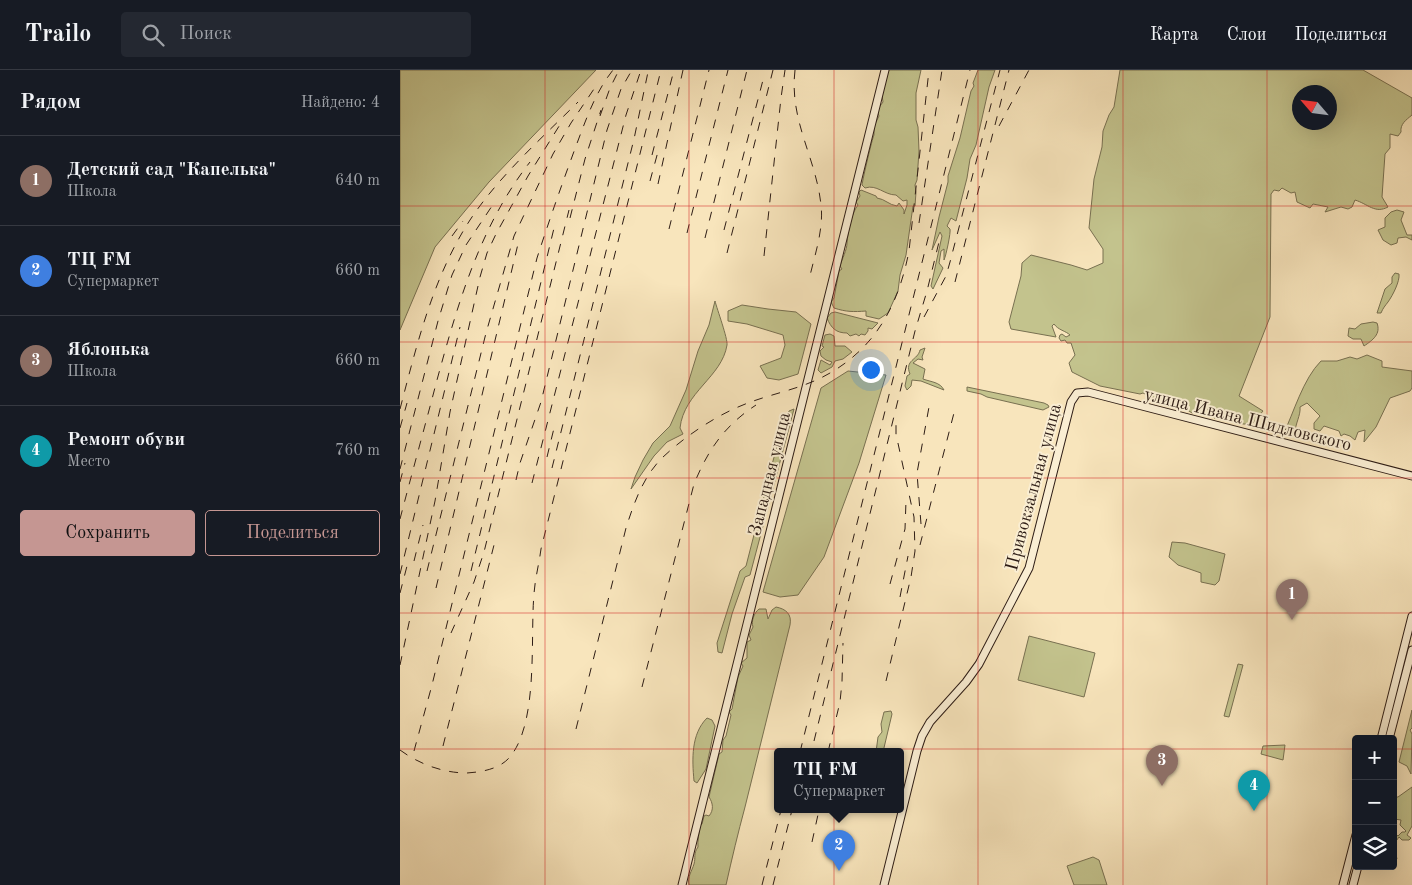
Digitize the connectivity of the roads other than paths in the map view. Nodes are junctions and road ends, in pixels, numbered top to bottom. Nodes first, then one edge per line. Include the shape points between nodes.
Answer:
1 (885, 70) edge
2 (1078, 393) joint
3 (1412, 476) edge
4 (1412, 616) edge
5 (1412, 650) edge
6 (1382, 735) edge
7 (1391, 735) edge
8 (904, 804) edge
9 (902, 813) edge
10 (1352, 850) edge
11 (1357, 870) edge
12 (682, 885) edge
13 (884, 885) edge
14 (1343, 885) edge
15 (1353, 885) edge

1 - 12 street, Западная улица
2 - 3 street, улица Ивана Шидловского via 1088,392
2 - 8 street, Привокзальная улица via 1071,402 1029,568 979,664 922,736
4 - 6 street
5 - 7 street
9 - 13 street, Привокзальная улица
10 - 14 street
11 - 15 street

